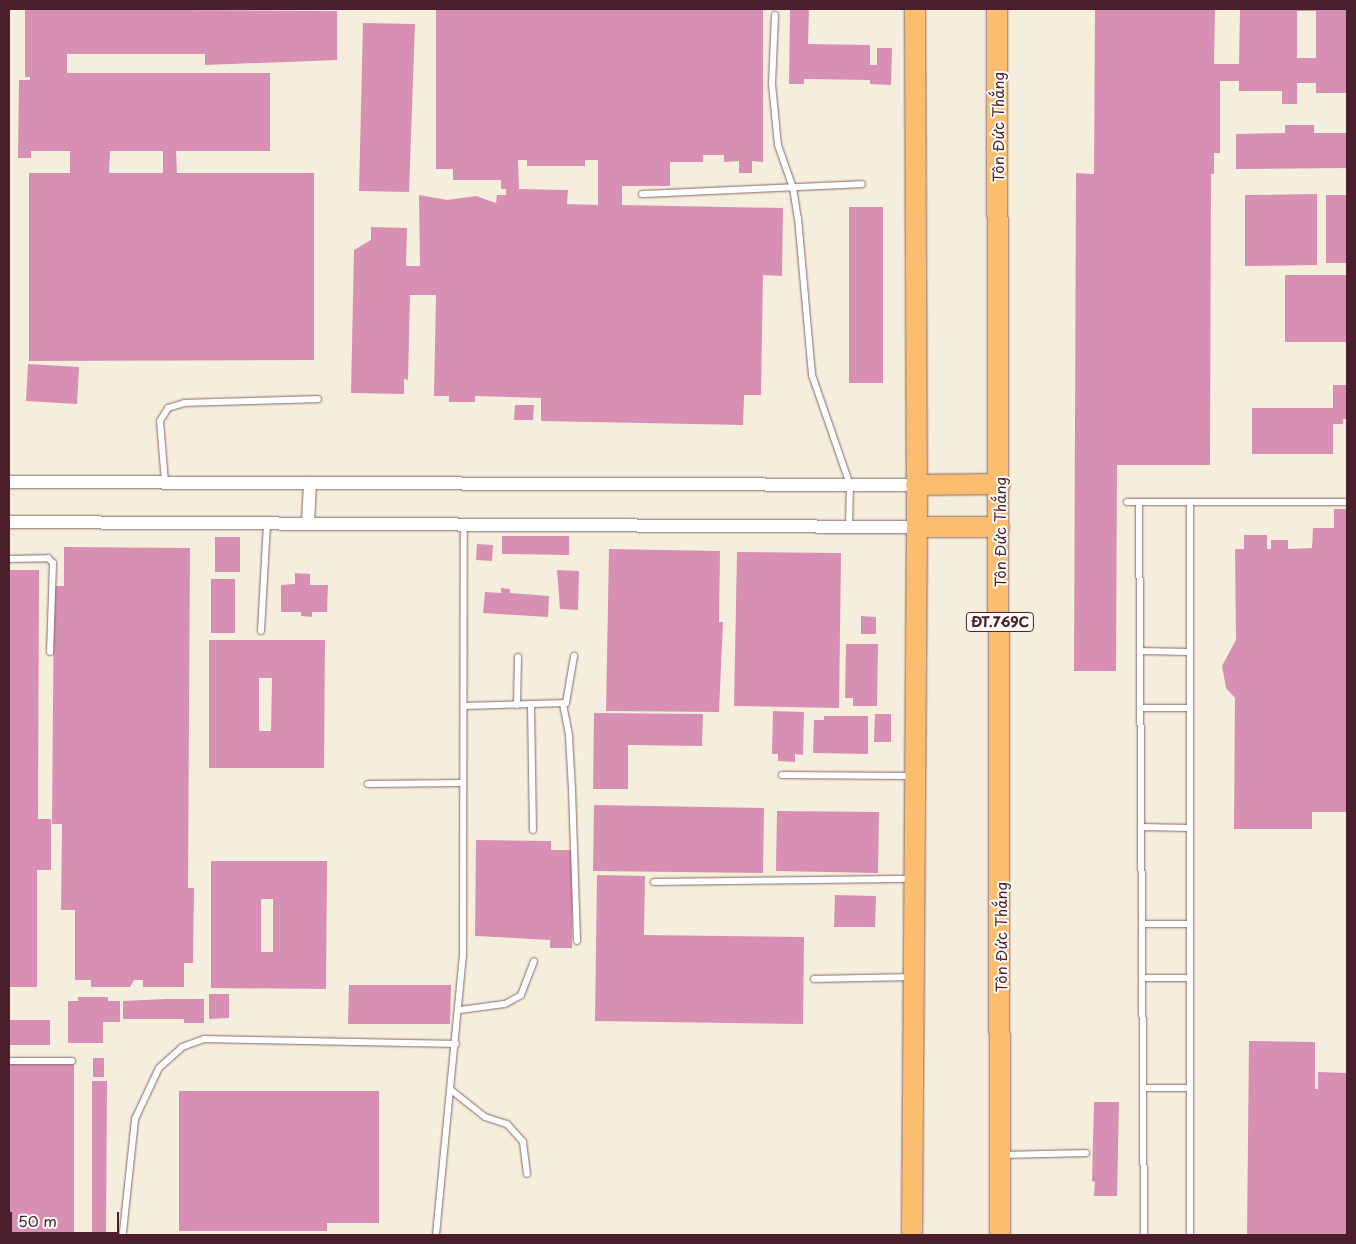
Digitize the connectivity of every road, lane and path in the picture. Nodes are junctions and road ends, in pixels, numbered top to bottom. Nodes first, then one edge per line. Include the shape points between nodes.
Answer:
1 (915, 9) edge
2 (997, 9) edge
3 (775, 15) dead end
4 (862, 184) dead end
5 (793, 188) junction
6 (642, 194) dead end
7 (318, 399) dead end
8 (9, 482) edge
9 (165, 482) junction
10 (310, 483) junction
11 (1000, 484) junction
12 (850, 485) junction
13 (916, 485) junction
14 (1127, 502) dead end
15 (1139, 502) junction
16 (1190, 502) junction
17 (1347, 502) edge
18 (9, 522) edge
19 (308, 523) junction
20 (267, 524) junction
21 (464, 524) junction
22 (849, 526) junction
23 (917, 527) junction
24 (999, 527) junction
25 (9, 559) edge
26 (261, 632) dead end
27 (1140, 651) junction
28 (50, 652) dead end
29 (1190, 652) junction
30 (574, 656) dead end
31 (518, 657) dead end
32 (562, 704) junction
33 (518, 705) junction
34 (531, 705) junction
35 (464, 706) junction
36 (1140, 708) junction
37 (1190, 708) junction
38 (782, 775) dead end
39 (916, 776) junction
40 (463, 783) junction
41 (368, 784) dead end
42 (1141, 827) junction
43 (1190, 828) junction
44 (533, 830) dead end
45 (914, 879) junction
46 (654, 882) dead end
47 (1142, 924) junction
48 (1190, 924) junction
49 (577, 941) dead end
50 (534, 961) dead end
51 (914, 977) junction
52 (1142, 978) junction
53 (1190, 978) junction
54 (814, 979) dead end
55 (460, 1010) junction
56 (456, 1044) junction
57 (9, 1061) edge
58 (72, 1061) dead end
59 (1143, 1088) junction
60 (1190, 1088) junction
61 (451, 1090) junction
62 (1086, 1153) dead end
63 (1002, 1155) junction
64 (527, 1174) dead end
65 (123, 1232) dead end
66 (436, 1235) edge
67 (912, 1235) edge
68 (1000, 1235) edge
69 (1144, 1235) edge
70 (1190, 1235) edge

1 - 13 main road
2 - 11 main road, Tôn Đức Thắng / ĐT.769C
3 - 5 lane via 772,84 778,144
4 - 5 lane
5 - 6 lane
5 - 12 lane via 812,375
7 - 9 lane via 184,403 168,408 160,421
8 - 9 street
9 - 10 street
10 - 12 street
10 - 19 street
11 - 13 main road
11 - 24 main road, Tôn Đức Thắng / ĐT.769C
12 - 13 street
12 - 22 lane
13 - 23 main road
14 - 15 lane
15 - 16 lane
15 - 27 lane
16 - 17 lane
16 - 29 lane
18 - 20 street
19 - 20 street
19 - 21 street
20 - 26 lane
21 - 22 street
21 - 35 lane
22 - 23 street
23 - 24 main road
23 - 39 main road
24 - 63 main road, Tôn Đức Thắng / ĐT.769C
25 - 28 lane via 48,558 53,563
27 - 29 lane
27 - 36 lane
29 - 37 lane
30 - 32 lane via 568,700
31 - 33 lane
32 - 34 lane
32 - 49 lane via 572,780
33 - 34 lane
33 - 35 lane
34 - 44 lane
35 - 40 lane
36 - 37 lane
36 - 42 lane
37 - 43 lane
38 - 39 lane
39 - 45 main road
40 - 41 lane
40 - 55 lane
42 - 43 lane
42 - 47 lane
43 - 48 lane
45 - 46 lane
45 - 51 main road
47 - 48 lane
47 - 52 lane
48 - 53 lane
50 - 55 lane via 521,995 505,1004
51 - 54 lane
51 - 67 main road
52 - 53 lane
52 - 59 lane
53 - 60 lane
55 - 56 lane
56 - 61 lane
56 - 65 lane via 204,1039 182,1048 159,1068 135,1119
57 - 58 lane
59 - 60 lane
59 - 69 lane
60 - 70 lane
61 - 64 lane via 485,1117 507,1124 523,1142
61 - 66 lane
62 - 63 lane
63 - 68 main road, Tôn Đức Thắng / ĐT.769C

